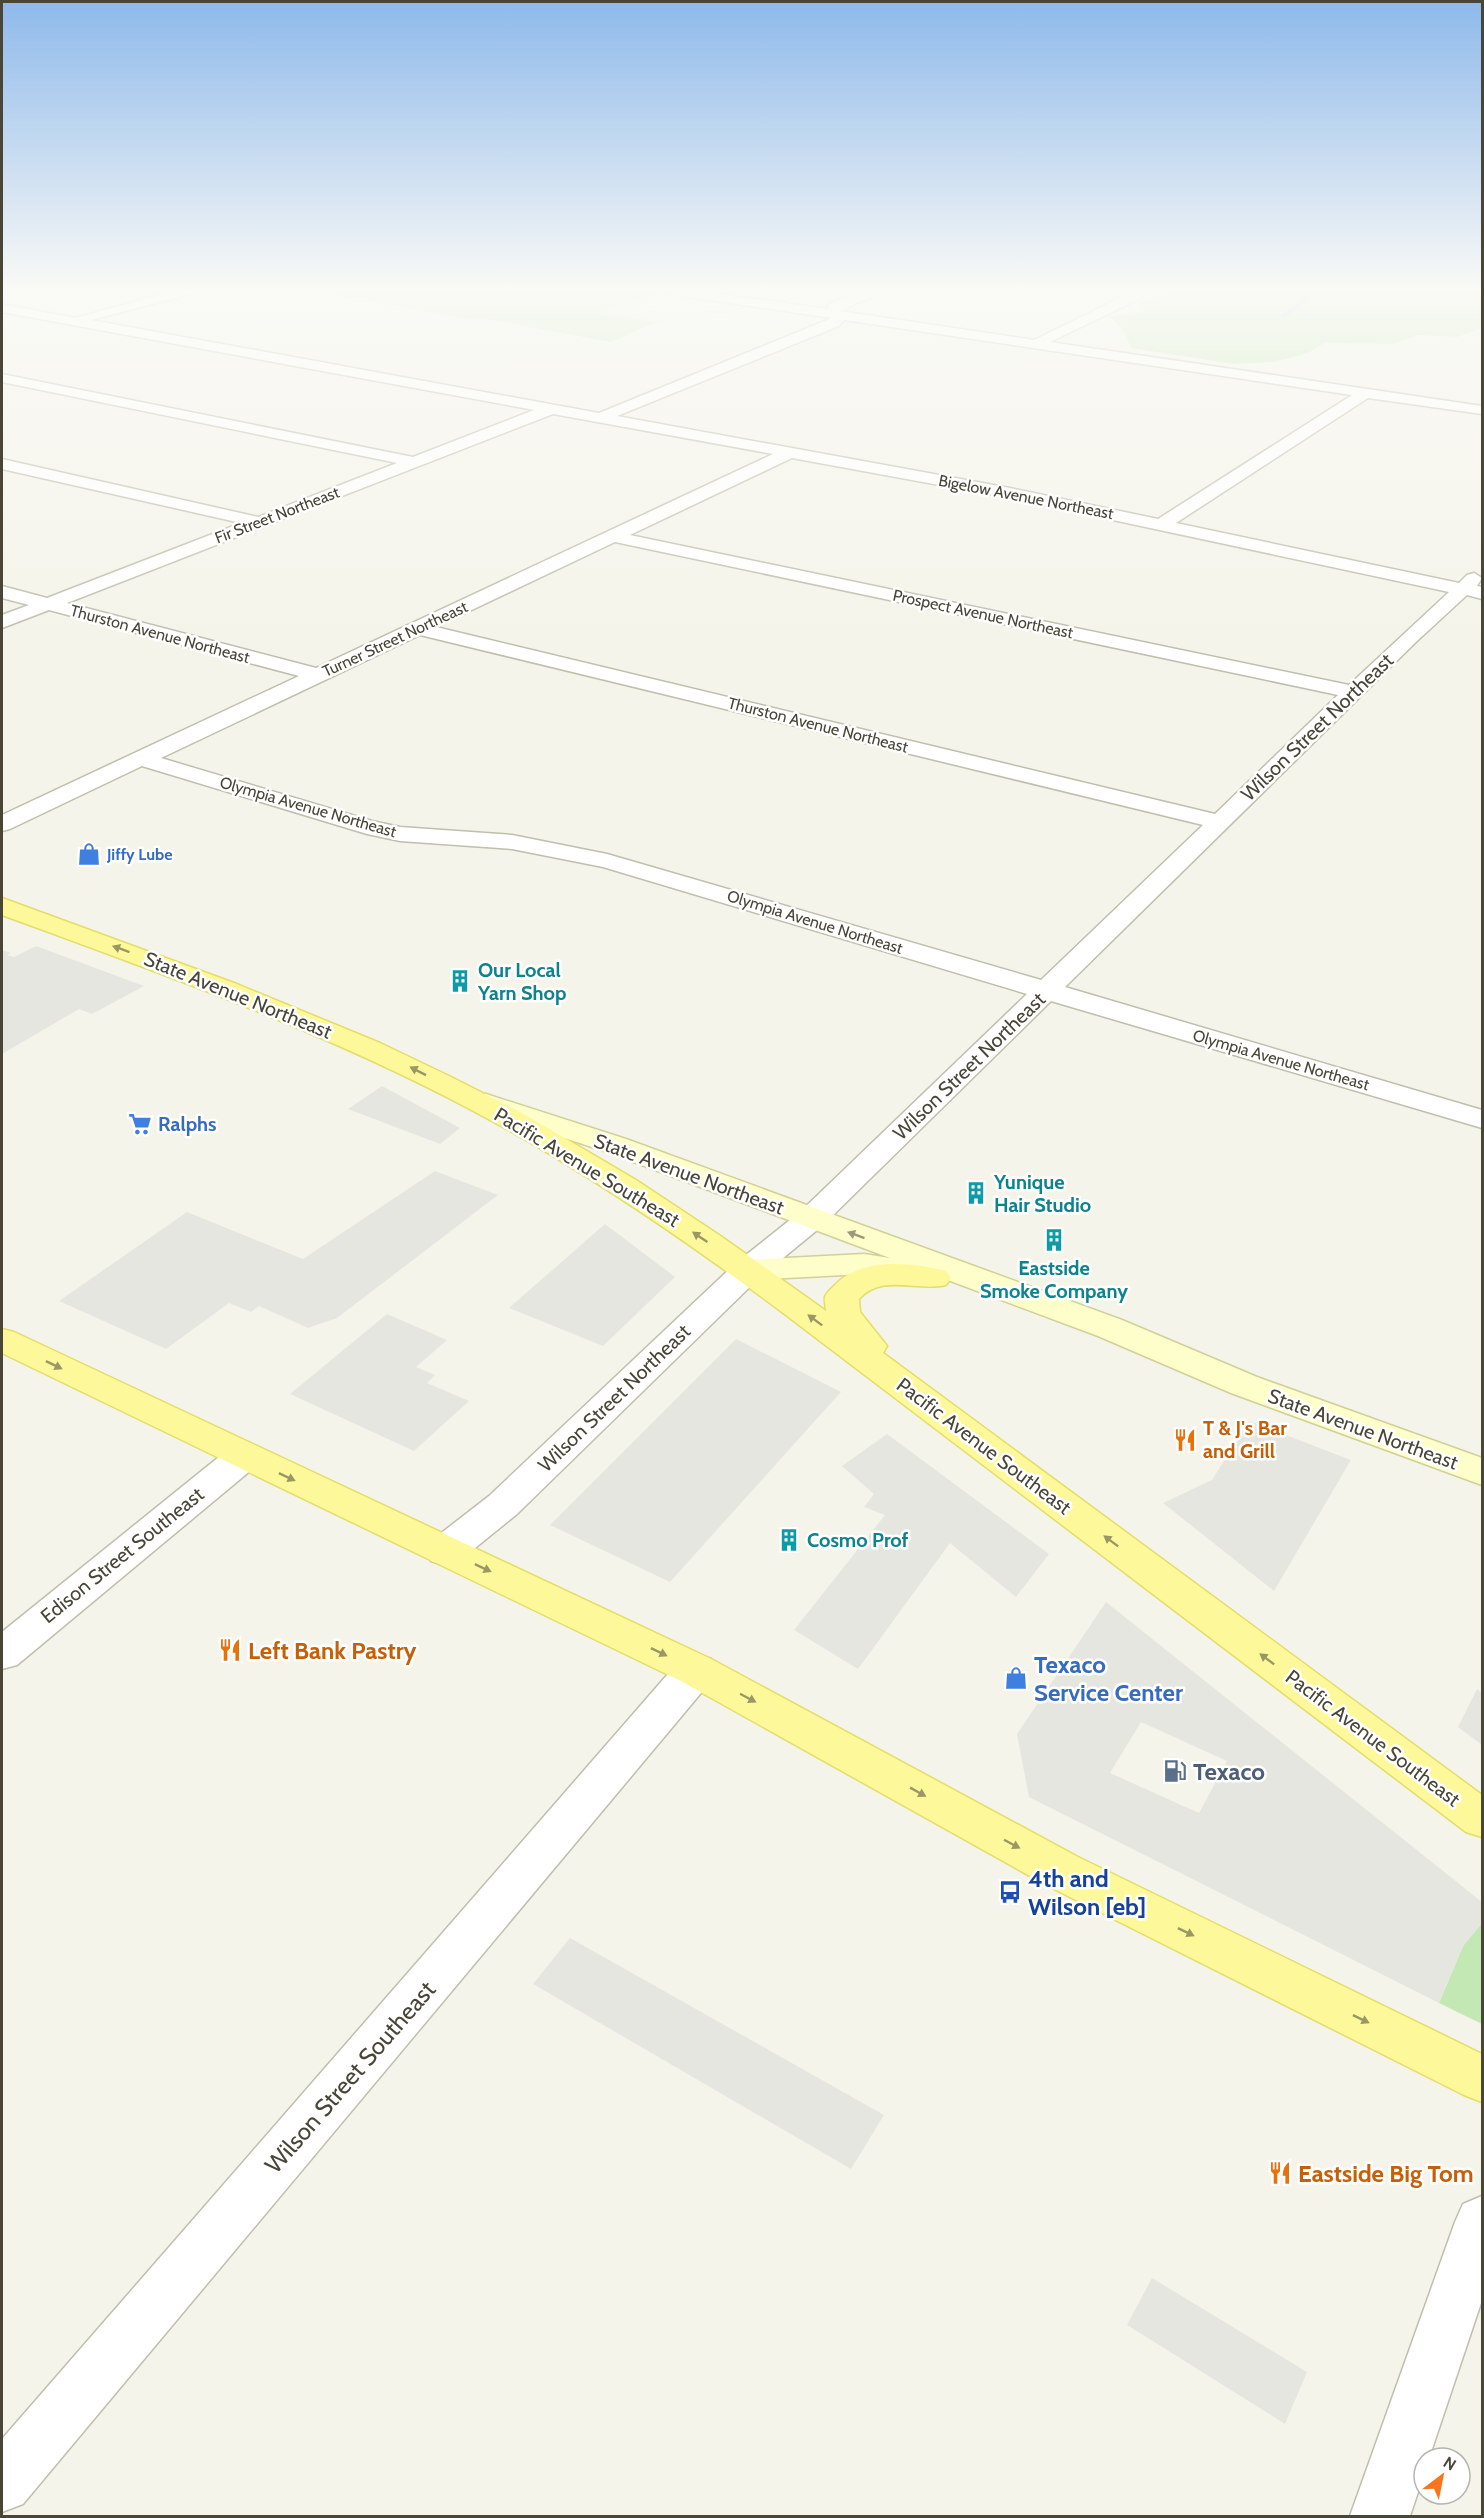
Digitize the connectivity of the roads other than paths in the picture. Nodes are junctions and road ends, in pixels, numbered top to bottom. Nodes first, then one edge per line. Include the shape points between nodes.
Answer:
1 (147, 408) edge
2 (544, 408) edge
3 (626, 408) edge
4 (1343, 408) edge
5 (1465, 408) edge
6 (552, 409) junction
7 (1482, 410) edge
8 (600, 418) junction
9 (789, 453) junction
10 (415, 462) junction
11 (2, 464) edge
12 (259, 522) junction
13 (1161, 525) junction
14 (612, 536) junction
15 (1482, 572) edge
16 (1473, 591) edge
17 (2, 592) edge
18 (47, 604) junction
19 (2, 622) edge
20 (417, 628) junction
21 (318, 675) junction
22 (1354, 692) junction
23 (141, 759) junction
24 (1220, 822) junction
25 (2, 824) edge
26 (2, 906) edge
27 (1046, 991) junction
28 (471, 1098) junction
29 (1482, 1119) edge
30 (811, 1219) junction
31 (748, 1270) junction
32 (934, 1278) junction
33 (2, 1340) edge
34 (1244, 1385) junction
35 (940, 1413) junction
36 (243, 1457) junction
37 (1482, 1472) edge
38 (445, 1551) junction
39 (2, 1654) edge
40 (696, 1670) junction
41 (1482, 1819) edge
42 (1482, 2079) edge
43 (1482, 2222) edge
44 (2, 2483) edge
45 (1380, 2517) edge

1 - 10 street
2 - 6 street, Bigelow Avenue Northeast
3 - 8 street
4 - 13 street
5 - 7 street
6 - 8 street, Bigelow Avenue Northeast
6 - 10 street, Fir Street Northeast
8 - 9 street, Bigelow Avenue Northeast
9 - 13 street, Bigelow Avenue Northeast via 1022,495
9 - 14 street, Turner Street Northeast
10 - 12 street, Fir Street Northeast
11 - 12 street
12 - 18 street, Fir Street Northeast
13 - 16 street, Bigelow Avenue Northeast
14 - 20 street, Turner Street Northeast
14 - 22 street, Prospect Avenue Northeast
15 - 16 street, Wilson Street Northeast
16 - 22 street, Wilson Street Northeast
17 - 18 street, Thurston Avenue Northeast
18 - 19 street, Fir Street Northeast
18 - 21 street, Thurston Avenue Northeast
20 - 21 street, Turner Street Northeast
20 - 24 street, Thurston Avenue Northeast
21 - 23 street, Turner Street Northeast
22 - 24 street, Wilson Street Northeast
23 - 25 street, Turner Street Northeast
23 - 27 street, Olympia Avenue Northeast via 367,827 399,834 512,842 607,861
24 - 27 street, Wilson Street Northeast
28 -> 26 main road, State Avenue Northeast via 283,1010
27 - 29 street, Olympia Avenue Northeast
27 - 30 street, Wilson Street Northeast
28 - 30 street, State Avenue Northeast via 615,1145
31 -> 28 main road, Pacific Avenue Southeast via 580,1158
30 - 31 street, Wilson Street Northeast
34 -> 30 street, State Avenue Northeast via 1110,1328
31 - 32 street, State Avenue Northeast via 864,1264 902,1268
35 -> 31 main road, Pacific Avenue Southeast
31 - 38 street, Wilson Street Northeast via 503,1505
32 - 34 street, State Avenue Northeast via 1098,1338
32 - 35 main road via 864,1278 849,1286 842,1297 843,1314
33 -> 36 main road
34 - 37 street, State Avenue Northeast
41 -> 35 main road, Pacific Avenue Southeast
36 -> 38 main road
36 - 39 street, Edison Street Southeast
38 -> 40 main road
40 -> 42 main road via 1062,1871
40 - 44 street, Wilson Street Southeast
43 - 45 street

